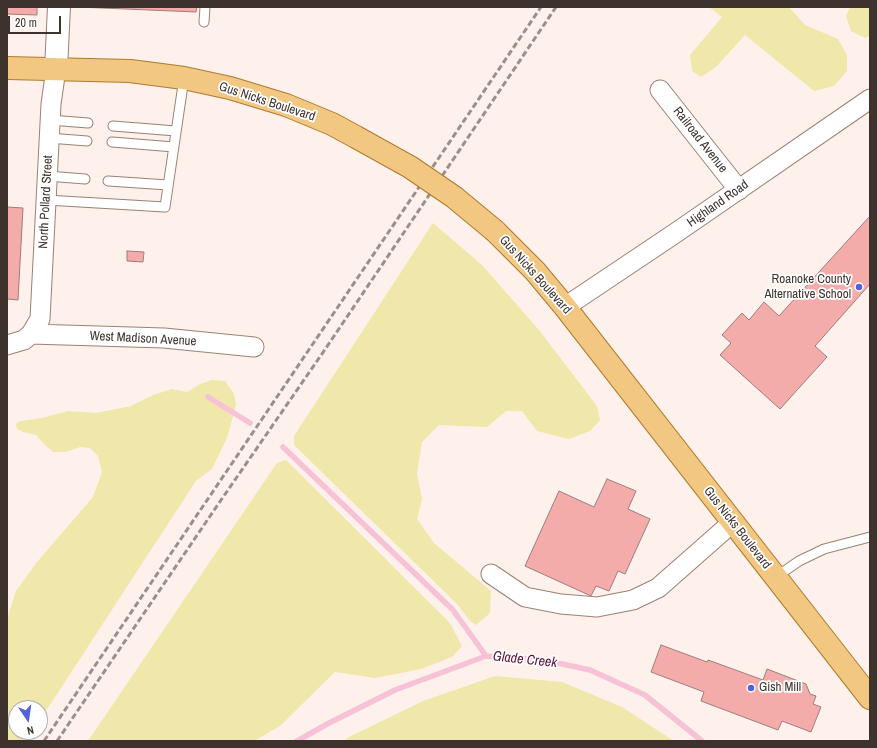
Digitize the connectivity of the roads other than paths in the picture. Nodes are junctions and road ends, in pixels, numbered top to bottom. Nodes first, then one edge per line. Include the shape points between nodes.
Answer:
1 (59, 7) edge
2 (205, 7) edge
3 (204, 22) dead end
4 (7, 68) edge
5 (56, 69) junction
6 (184, 78) junction
7 (660, 90) dead end
8 (870, 99) edge
9 (88, 123) dead end
10 (113, 126) dead end
11 (50, 129) junction
12 (176, 131) junction
13 (87, 141) dead end
14 (112, 142) dead end
15 (174, 147) junction
16 (48, 176) junction
17 (85, 179) dead end
18 (108, 181) dead end
19 (168, 185) junction
20 (738, 190) junction
21 (46, 200) junction
22 (565, 307) junction
23 (32, 334) junction
24 (7, 345) edge
25 (254, 347) dead end
26 (733, 522) junction
27 (870, 537) edge
28 (491, 574) dead end
29 (776, 577) junction
30 (870, 698) edge

1 - 5 main road
2 - 3 lane
4 - 5 main road, Gus Nicks Boulevard
5 - 6 main road, Gus Nicks Boulevard via 130,72
5 - 11 street, North Pollard Street
6 - 12 lane
6 - 22 main road, Gus Nicks Boulevard, bridge via 230,88 286,105 332,124 410,167 454,197 495,230 535,271
7 - 20 street, Railroad Avenue
8 - 20 street, Highland Road
9 - 11 lane
10 - 12 lane
11 - 13 lane
11 - 16 street, North Pollard Street
12 - 15 lane
14 - 15 lane
15 - 19 lane
16 - 17 lane
16 - 21 street, North Pollard Street
18 - 19 lane
19 - 21 lane via 165,207
20 - 22 street, Highland Road
21 - 23 street, North Pollard Street via 40,319
22 - 26 main road, Gus Nicks Boulevard
23 - 24 street via 24,340
23 - 25 street, West Madison Avenue via 164,338
26 - 28 street via 658,588 633,600 597,607 561,604 524,597
26 - 29 main road, Gus Nicks Boulevard
27 - 29 lane via 824,549 799,561
29 - 30 main road, Gus Nicks Boulevard

